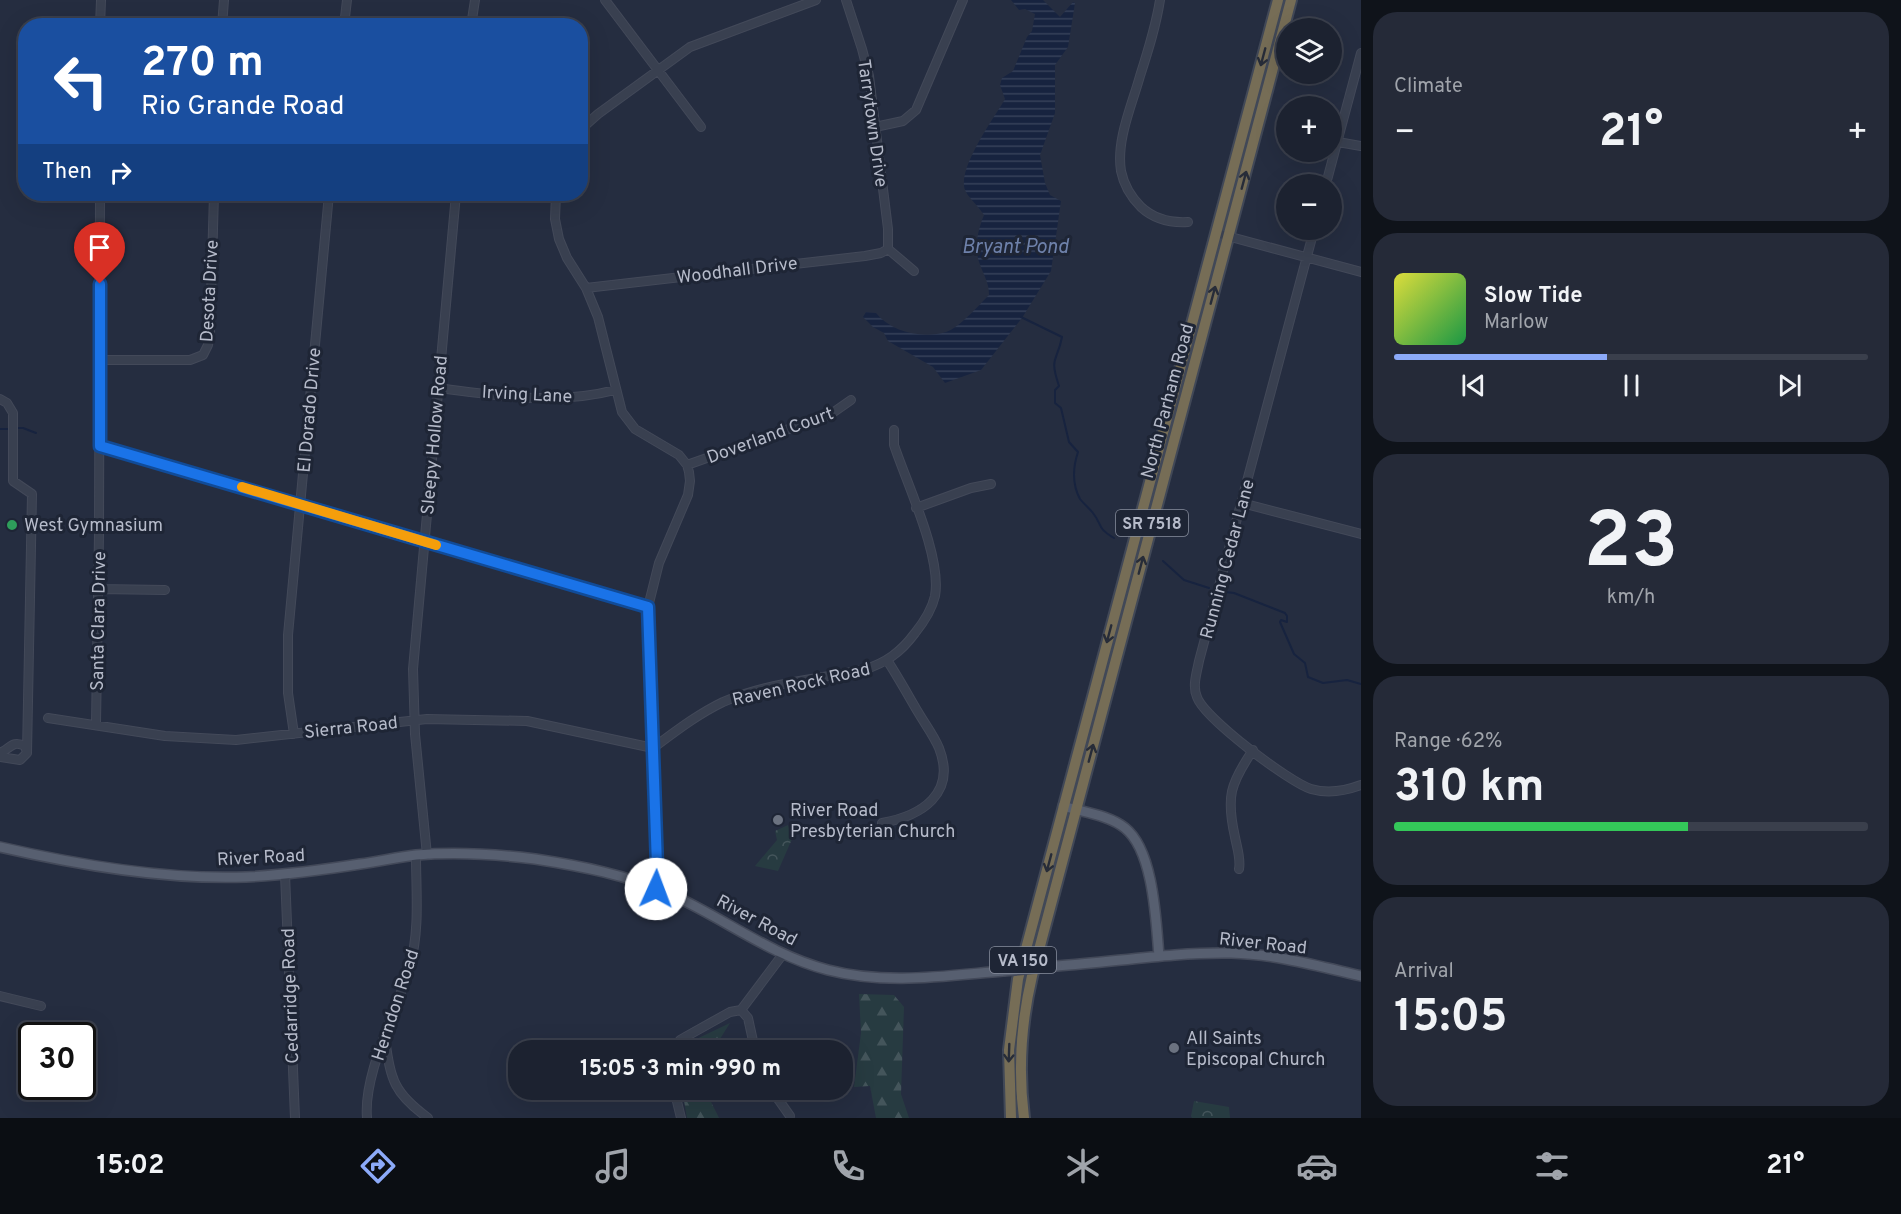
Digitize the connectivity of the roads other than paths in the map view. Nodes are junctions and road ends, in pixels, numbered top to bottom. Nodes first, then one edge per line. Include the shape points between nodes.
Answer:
1 (101, 0) edge
2 (224, 0) edge
3 (347, 0) edge
4 (475, 0) edge
5 (605, 0) edge
6 (816, 0) edge
7 (846, 0) edge
8 (963, 0) edge
9 (1160, 0) edge
10 (1278, 0) edge
11 (1291, 0) edge
12 (100, 18) edge
13 (223, 18) edge
14 (345, 18) edge
15 (472, 18) edge
16 (1361, 53) edge
17 (658, 69) junction
18 (588, 123) edge
19 (700, 127) dead end
20 (875, 127) junction
21 (1342, 127) edge
22 (1342, 143) edge
23 (1361, 146) edge
24 (100, 201) edge
25 (214, 201) edge
26 (328, 201) edge
27 (455, 201) edge
28 (556, 201) edge
29 (1188, 222) dead end
30 (1216, 233) junction
31 (1228, 236) junction
32 (1312, 240) edge
33 (888, 249) junction
34 (1307, 258) junction
35 (914, 271) dead end
36 (1361, 272) edge
37 (586, 288) junction
38 (99, 360) junction
39 (439, 388) junction
40 (615, 390) junction
41 (0, 399) edge
42 (851, 400) dead end
43 (894, 430) dead end
44 (100, 446) junction
45 (687, 465) junction
46 (991, 484) dead end
47 (1242, 503) junction
48 (301, 505) junction
49 (916, 508) junction
50 (1361, 534) edge
51 (424, 542) junction
52 (99, 590) junction
53 (165, 590) dead end
54 (648, 607) junction
55 (888, 660) junction
56 (48, 718) dead end
57 (414, 720) junction
58 (96, 724) junction
59 (294, 734) junction
60 (653, 748) junction
61 (1253, 750) junction
62 (27, 753) junction
63 (0, 755) edge
64 (1361, 785) edge
65 (1063, 806) junction
66 (1076, 810) junction
67 (882, 823) dead end
68 (0, 847) edge
69 (416, 855) junction
70 (427, 855) junction
71 (1239, 870) dead end
72 (285, 874) junction
73 (656, 889) junction
74 (783, 954) junction
75 (1159, 956) junction
76 (1361, 976) edge
77 (0, 996) edge
78 (41, 1006) dead end
79 (741, 1010) junction
80 (384, 1037) junction
81 (680, 1040) edge
82 (753, 1040) edge
83 (677, 1100) edge
84 (779, 1100) edge
85 (790, 1116) dead end
86 (295, 1118) edge
87 (367, 1118) edge
88 (428, 1118) edge
89 (681, 1118) edge
90 (1011, 1118) edge
91 (1024, 1118) edge

1 - 12 street
2 - 13 street
3 - 14 street
4 - 15 street
5 - 17 street
6 - 17 street via 697,44
7 - 20 street, Tarrytown Drive via 867,68
8 - 20 street via 916,110 903,121
9 - 29 street via 1124,131 1121,167 1131,196 1145,211 1160,218
10 -> 30 highway, North Parham Road / SR 7518
31 -> 11 highway, North Parham Road / SR 7518
16 - 21 street
17 - 18 street
17 - 19 street
20 - 33 street, Tarrytown Drive
22 - 23 street
24 - 38 street, Santa Clara Drive
25 - 38 street, Desota Drive via 210,333 203,355 190,360
26 - 48 street, El Dorado Drive
27 - 39 street, Sleepy Hollow Road
28 - 37 street via 559,239
30 - 31 street
30 -> 65 highway, North Parham Road / SR 7518
31 - 34 street
66 -> 31 highway, North Parham Road / SR 7518
32 - 34 street, Running Cedar Lane
33 - 35 street
33 - 37 street, Woodhall Drive via 865,256
34 - 36 street
34 - 47 street, Running Cedar Lane
37 - 40 street via 598,317
38 - 44 street, Santa Clara Drive
39 - 40 street, Irving Lane via 560,398
39 - 51 street, Sleepy Hollow Road
40 - 45 street via 631,425 674,451
41 - 62 street via 13,413 14,481 32,494
42 - 45 street, Doverland Court via 831,414
43 - 49 street, Raven Rock Road via 894,445
44 - 48 street
44 - 52 street, Santa Clara Drive
45 - 54 street via 689,491 659,563
46 - 49 street
47 - 50 street
47 - 61 street, Running Cedar Lane via 1195,685 1204,710
48 - 51 street
48 - 59 street, El Dorado Drive via 286,658
49 - 55 street, Raven Rock Road via 935,566 935,596 917,630
51 - 54 street
51 - 57 street, Sleepy Hollow Road via 413,669
52 - 53 street
52 - 58 street, Santa Clara Drive
54 - 60 street
55 - 60 street, Raven Rock Road via 863,670 771,687 735,698 706,711
55 - 67 street via 938,746 944,771 940,787 926,806 907,818
56 - 58 street, Sierra Road
57 - 59 street, Sierra Road
57 - 60 street, Sierra Road via 527,721
57 - 70 street, Sleepy Hollow Road
58 - 59 street, Sierra Road via 217,740
60 - 73 street
61 - 64 street, Running Cedar Lane via 1311,789 1335,791
61 - 71 street via 1230,793
62 - 63 street via 20,760
62 - 63 street via 25,746 13,743
65 - 66 main road
65 -> 90 highway, VA 150 via 1014,1000 1008,1062
66 - 75 main road via 1116,823 1137,843 1150,880
66 - 91 highway, VA 150 via 1026,1008 1021,1071
68 - 72 main road, River Road via 174,875
69 - 70 main road, River Road
69 - 72 main road, River Road
69 - 80 street, Herndon Road via 414,947
70 - 73 main road, River Road via 486,854 558,863 612,874
72 - 86 street, Cedarridge Road
73 - 74 main road, River Road
74 - 75 main road, River Road, bridge via 826,969 873,978 921,978
74 - 79 street
75 - 76 main road, River Road via 1232,953 1295,960
77 - 78 street
79 - 81 street via 730,1012
79 - 82 street via 748,1018
80 - 87 street, Herndon Road via 371,1082
80 - 88 street via 391,1073 401,1095
83 - 89 street
84 - 85 street

